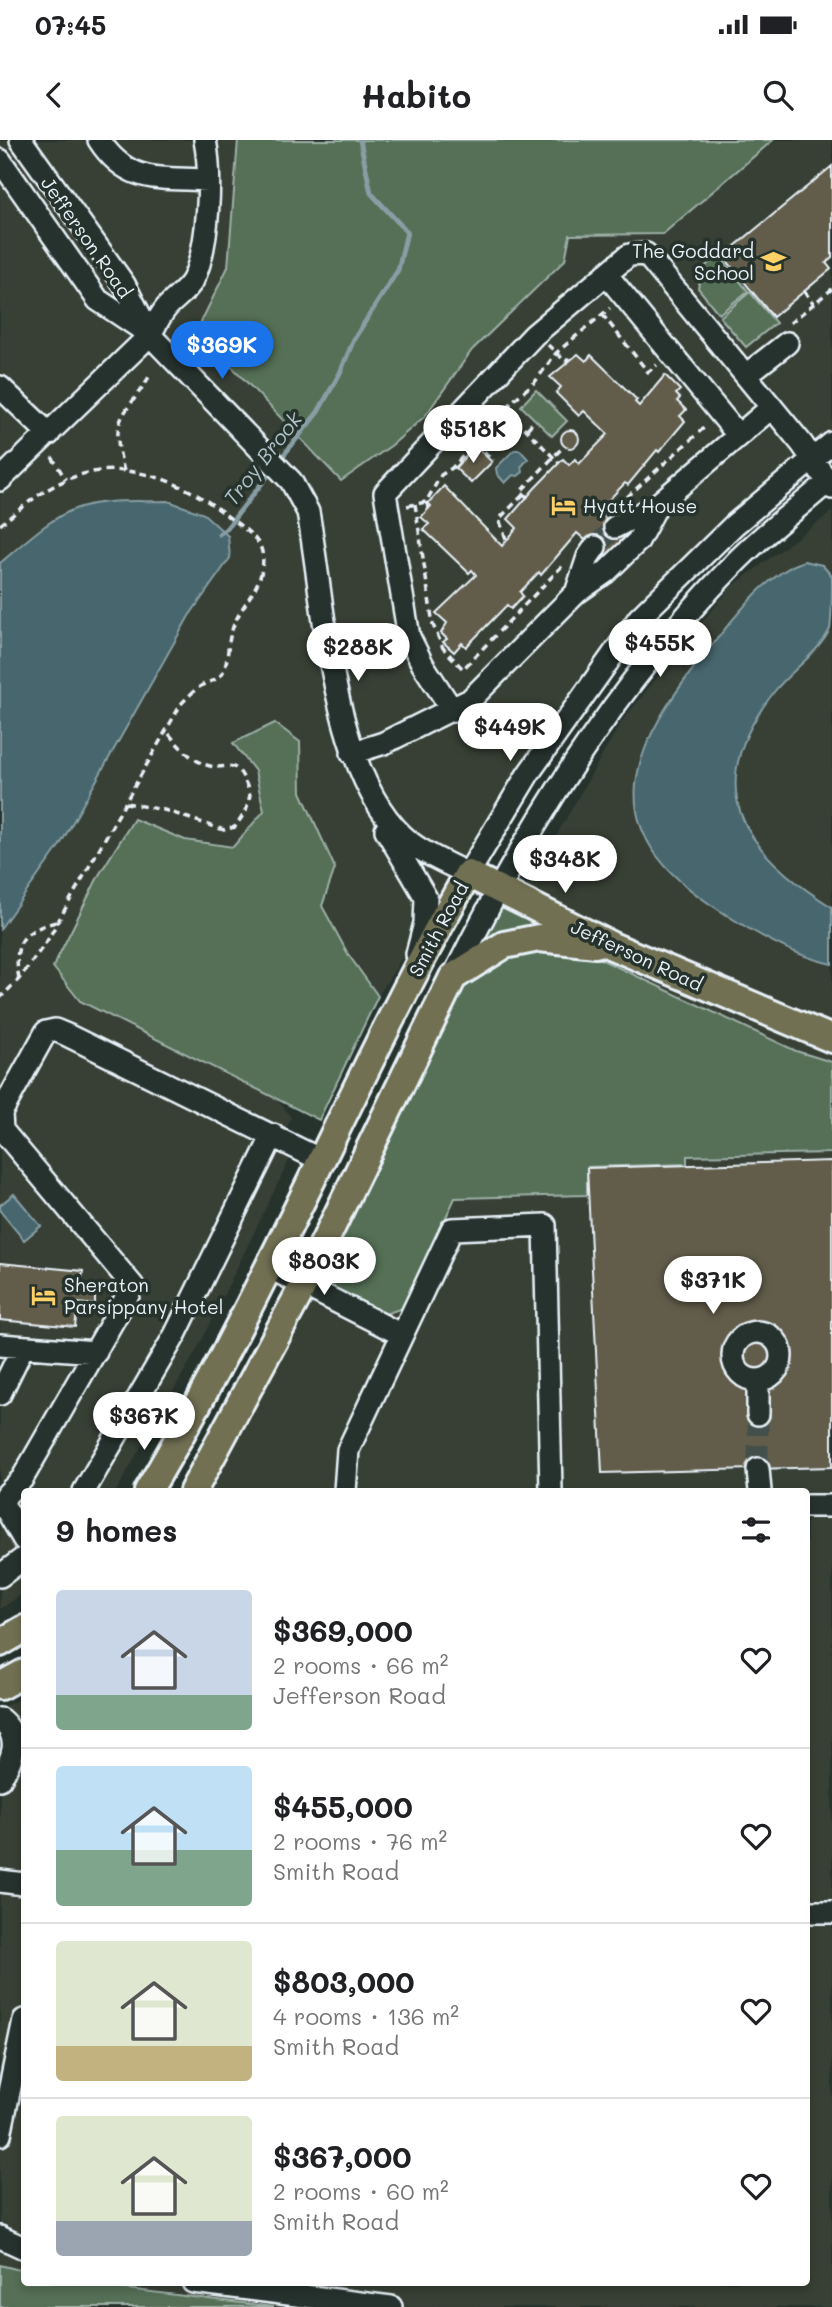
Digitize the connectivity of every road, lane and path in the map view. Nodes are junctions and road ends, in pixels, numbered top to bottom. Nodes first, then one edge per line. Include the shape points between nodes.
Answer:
1 (21, 140) edge
2 (99, 140) edge
3 (205, 140) edge
4 (0, 160) edge
5 (208, 180) junction
6 (606, 274) junction
7 (832, 289) edge
8 (804, 291) dead end
9 (814, 304) junction
10 (613, 305) dead end
11 (603, 314) junction
12 (786, 334) joint
13 (150, 335) junction
14 (541, 350) dead end
15 (556, 353) junction
16 (571, 362) dead end
17 (662, 362) dead end
18 (746, 375) junction
19 (149, 377) dead end
20 (0, 387) edge
21 (772, 407) junction
22 (507, 410) junction
23 (704, 414) dead end
24 (535, 420) dead end
25 (527, 429) junction
26 (738, 435) junction
27 (476, 443) junction
28 (832, 443) edge
29 (50, 445) junction
30 (564, 446) dead end
31 (554, 457) junction
32 (813, 459) junction
33 (493, 461) dead end
34 (559, 463) dead end
35 (124, 471) junction
36 (0, 480) edge
37 (66, 480) junction
38 (830, 483) edge
39 (524, 494) junction
40 (528, 498) dead end
41 (426, 502) junction
42 (415, 504) junction
43 (618, 505) dead end
44 (657, 505) junction
45 (429, 509) dead end
46 (388, 510) junction
47 (0, 525) edge
48 (615, 527) tunnel mouth
49 (506, 539) dead end
50 (595, 547) tunnel mouth
51 (568, 560) dead end
52 (576, 593) junction
53 (462, 668) junction
54 (457, 674) dead end
55 (453, 711) junction
56 (166, 730) junction
57 (352, 753) junction
58 (363, 777) junction
59 (125, 803) junction
60 (468, 874) junction
61 (497, 888) junction
62 (56, 922) junction
63 (612, 946) junction
64 (453, 977) junction
65 (19, 979) junction
66 (407, 989) junction
67 (0, 998) edge
68 (832, 1039) edge
69 (1, 1113) edge
70 (274, 1135) junction
71 (321, 1160) junction
72 (270, 1268) junction
73 (303, 1285) junction
74 (402, 1335) junction
75 (0, 1345) edge
76 (23, 1347) junction
77 (96, 1352) junction
78 (758, 1381) dead end
79 (0, 1394) edge
80 (758, 1414) tunnel mouth
81 (758, 1469) tunnel mouth
82 (86, 1488) edge
83 (150, 1488) edge
84 (195, 1488) edge
85 (345, 1488) edge
86 (551, 1488) edge
87 (760, 1488) edge
88 (8, 1496) edge
89 (810, 1506) edge
90 (832, 1506) edge
91 (21, 1532) edge
92 (21, 1560) edge
93 (0, 1576) edge
94 (21, 1631) edge
95 (0, 1643) edge
96 (21, 1675) edge
97 (0, 1686) edge
98 (0, 1719) edge
99 (0, 1779) edge
100 (0, 1881) edge
101 (21, 1884) edge
102 (810, 1912) edge
103 (832, 1912) edge
104 (21, 2034) edge
105 (0, 2135) edge
106 (0, 2237) edge
107 (21, 2247) edge
108 (225, 2286) edge
109 (391, 2307) edge

1 - 13 street, Jefferson Road via 124,284
2 - 5 street via 125,170
3 - 5 street
4 - 13 street, Jefferson Road via 98,300
5 - 13 street via 198,266 191,283 165,309
6 - 18 street via 629,256 646,254
6 - 26 street
6 - 46 street via 534,335 385,493
7 - 9 path
8 - 9 path
9 - 12 path
10 - 11 path
11 - 15 path
11 - 17 path via 649,372
12 - 18 street
13 - 29 street
13 - 57 street, Jefferson Road via 290,481 308,512
14 - 15 path via 547,344
15 - 16 path
15 - 22 path
18 - 21 street
19 - 35 path via 121,413 117,426
20 - 29 street
21 - 26 street
21 - 32 street
22 - 25 path
22 - 27 path
23 - 43 path via 711,422
24 - 25 path
25 - 31 path
26 - 44 street
27 - 33 path
27 - 41 path via 441,475
28 - 32 street, Smith Road
29 - 36 street
29 - 37 path
30 - 31 path
31 - 34 path
31 - 39 path via 521,491
32 - 38 street
32 - 60 street, Smith Road via 734,525 639,618 528,774
35 - 37 path via 90,472
35 - 56 path via 182,486 212,503 256,540 262,554 261,578 232,627 223,672 181,704
37 - 47 path
38 - 61 street, Smith Road via 734,563 633,678 549,800
39 - 40 path
39 - 49 path via 499,519
41 - 42 path
41 - 45 path
42 - 46 path
42 - 53 path via 433,625 443,648
44 - 48 street
44 - 52 street via 638,541
46 - 55 street via 409,637
50 - 52 street
51 - 53 path
52 - 55 street via 470,700
53 - 54 path
55 - 57 street
56 - 59 path
56 - 59 path via 203,764 233,766 239,771 250,795 246,811 235,827 224,831 164,810
57 - 58 street, Jefferson Road
58 - 60 street, Jefferson Road via 387,816 411,842
58 - 66 street via 369,801 426,898 425,923
59 - 62 path
60 - 61 main road, Jefferson Road
60 - 66 main road, Smith Road
61 - 63 main road, Jefferson Road
61 - 64 street, Smith Road
62 - 65 path
62 - 65 path via 32,929 20,942
63 - 64 main road via 539,938 504,945
63 - 68 main road, Jefferson Road
64 - 73 main road, Smith Road
65 - 67 path
66 - 71 main road, Smith Road
69 - 70 street via 46,1032 55,1030
69 - 77 street via 2,1130 11,1144 133,1286
70 - 71 street
70 - 82 street via 175,1335
71 - 72 main road, Smith Road
72 - 73 street
72 - 83 main road, Smith Road
73 - 74 street
73 - 84 main road, Smith Road
74 - 85 street via 348,1450
74 - 86 street via 452,1229 545,1225
75 - 76 street
76 - 77 street
76 - 79 street
77 - 88 street
78 - 80 street
81 - 87 street
88 - 91 street
89 - 90 street
92 - 93 street
94 - 95 main road
96 - 97 main road
98 - 99 street via 9,1728 14,1750
100 - 101 street
102 - 103 street
104 - 105 street
106 - 107 street
108 - 109 street

